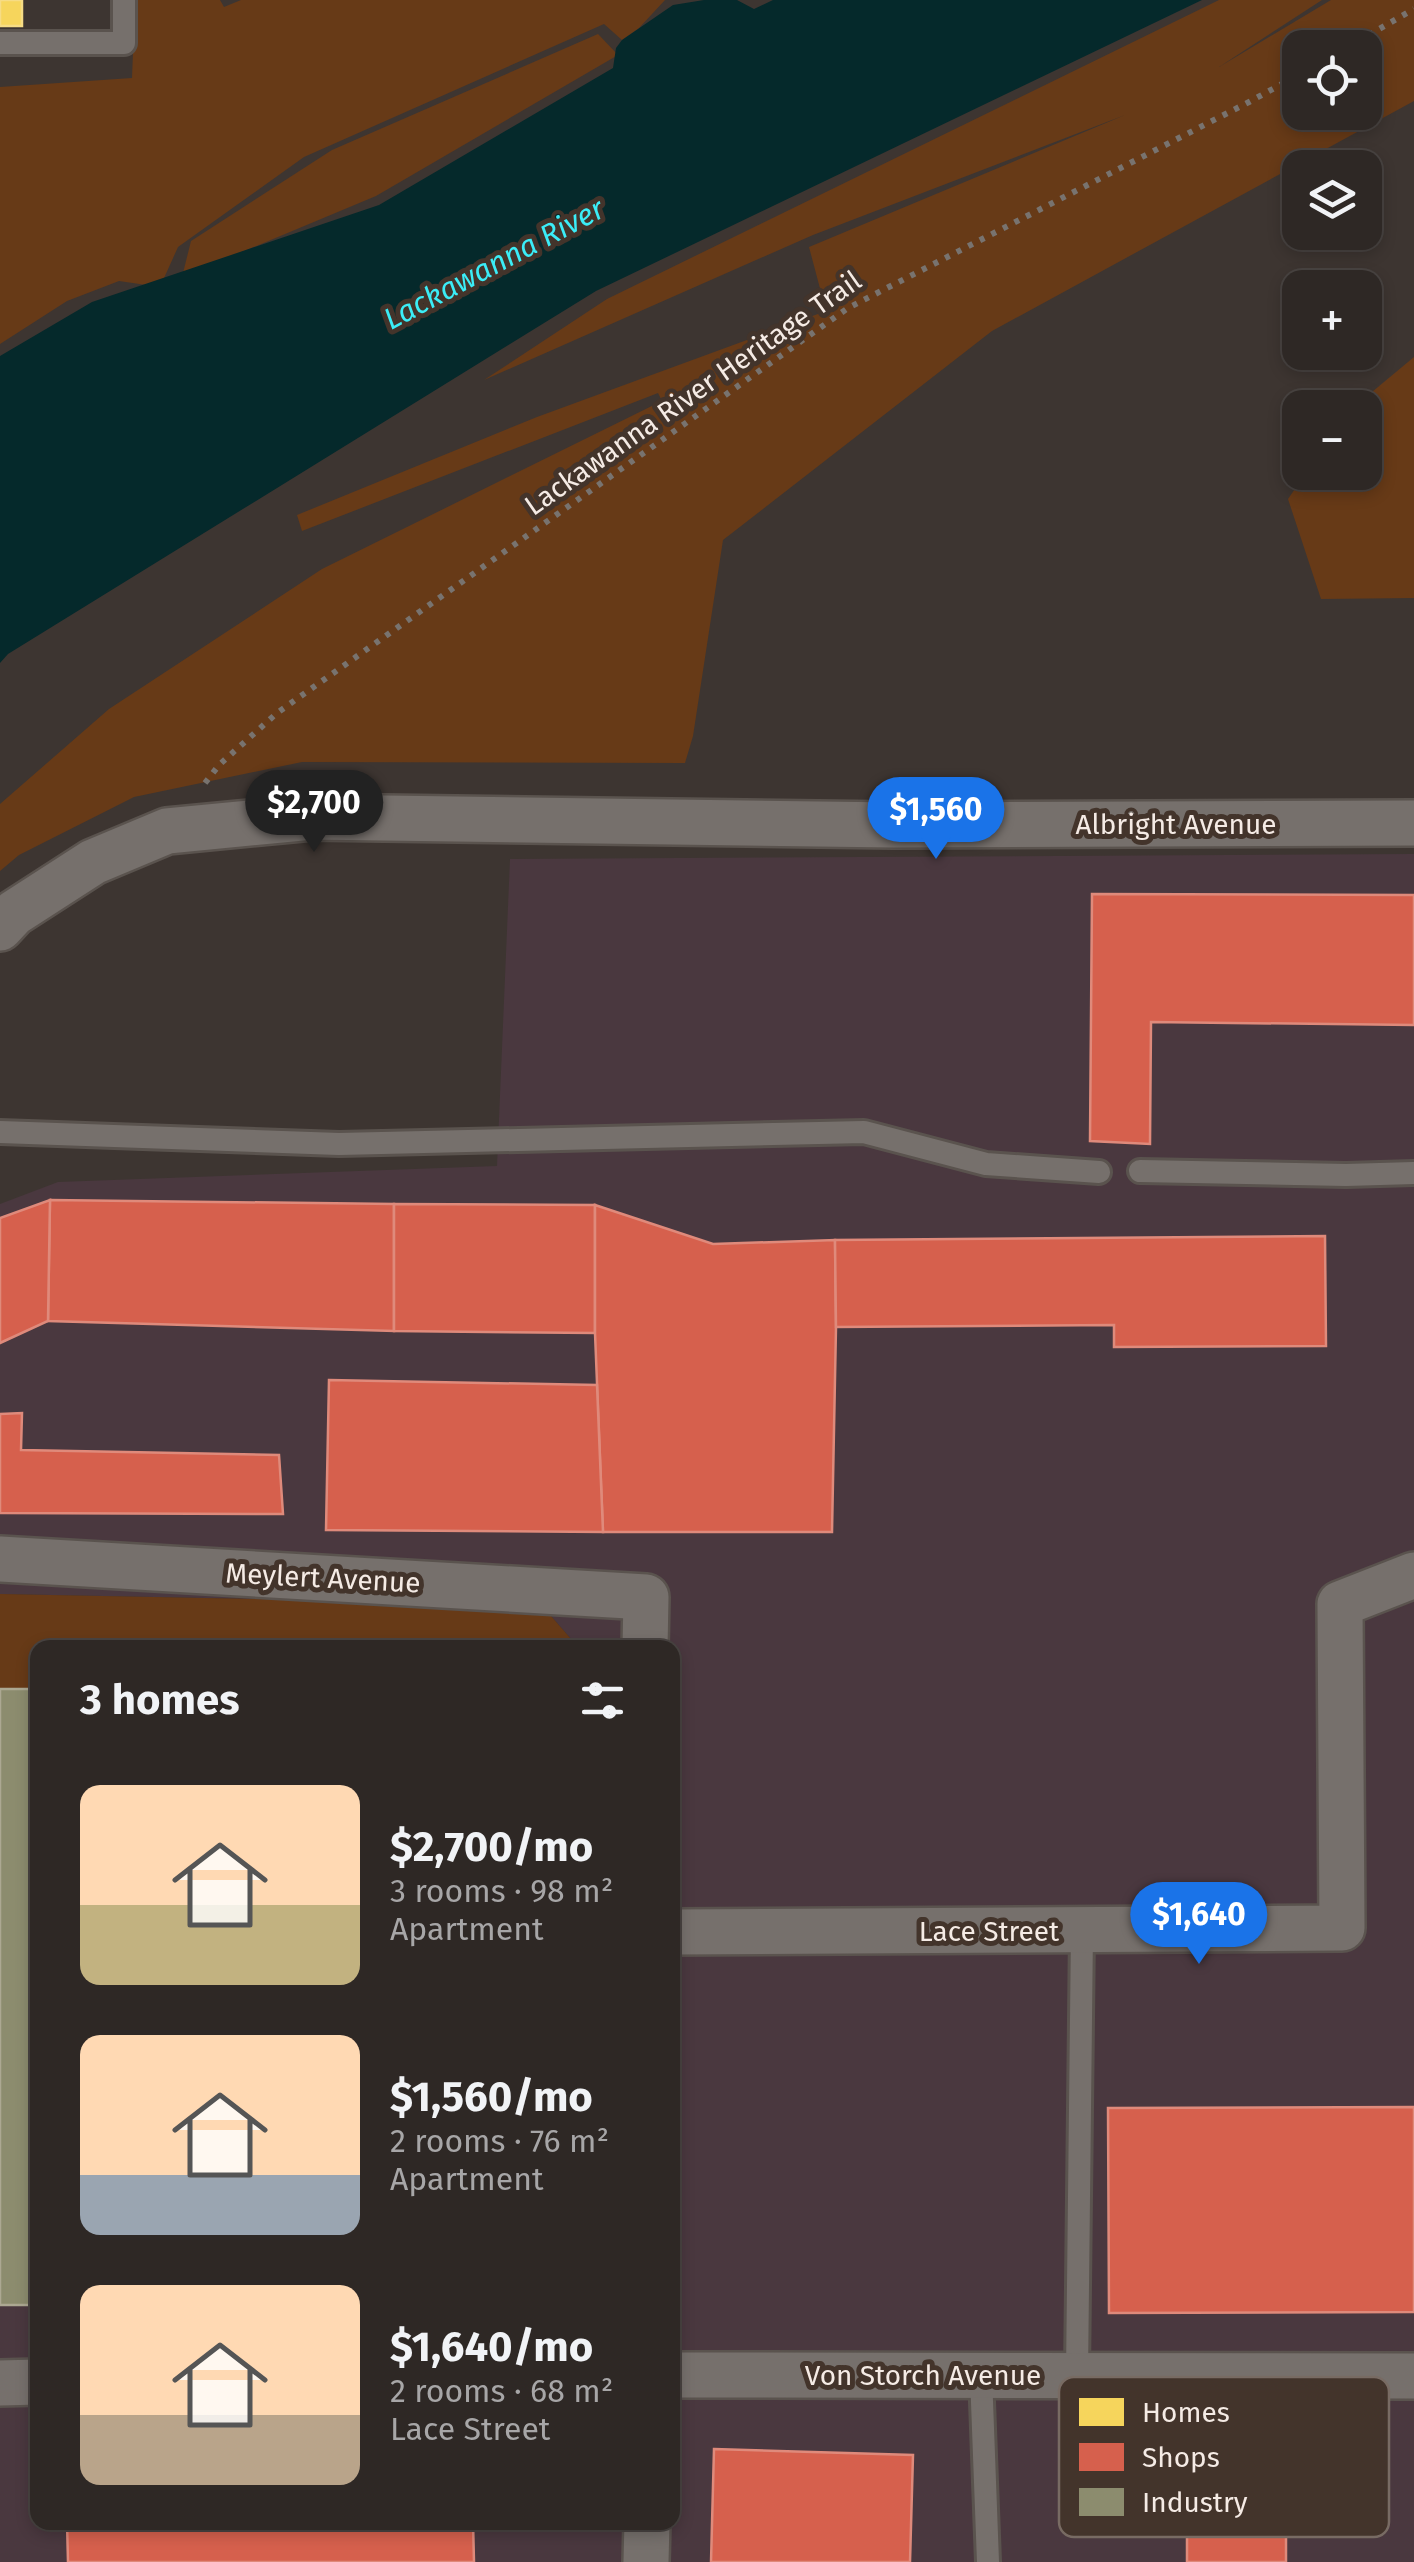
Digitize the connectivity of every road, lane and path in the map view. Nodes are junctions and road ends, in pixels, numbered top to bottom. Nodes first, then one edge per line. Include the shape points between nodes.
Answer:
1 (124, 0) edge
2 (1414, 10) edge
3 (1378, 30) edge
4 (0, 43) edge
5 (1282, 84) edge
6 (1414, 822) edge
7 (168, 831) junction
8 (0, 928) edge
9 (0, 1132) edge
10 (1099, 1172) dead end
11 (1140, 1172) dead end
12 (1414, 1173) edge
13 (0, 1558) edge
14 (1414, 1575) edge
15 (645, 1640) edge
16 (1082, 1930) junction
17 (680, 1932) edge
18 (680, 2375) edge
19 (982, 2375) junction
20 (1077, 2375) junction
21 (1414, 2376) edge
22 (0, 2382) edge
23 (30, 2382) edge
24 (647, 2530) edge
25 (646, 2562) edge
26 (988, 2562) edge

1 - 4 lane via 124,43
2 - 3 path
5 - 7 path, Lackawanna River Heritage Trail via 848,308 277,713 219,765
6 - 7 street, Albright Avenue via 894,825 312,817
7 - 8 street, Albright Avenue via 92,862
9 - 10 lane via 340,1144 864,1132 986,1164
11 - 12 lane
13 - 15 street, Meylert Avenue via 646,1598
14 - 16 street, Lace Street via 1340,1604 1342,1928
16 - 17 street, Lace Street
16 - 20 lane
18 - 19 street, Von Storch Avenue
19 - 20 street, Von Storch Avenue
19 - 26 lane
20 - 21 street, Von Storch Avenue
22 - 23 street
24 - 25 street

